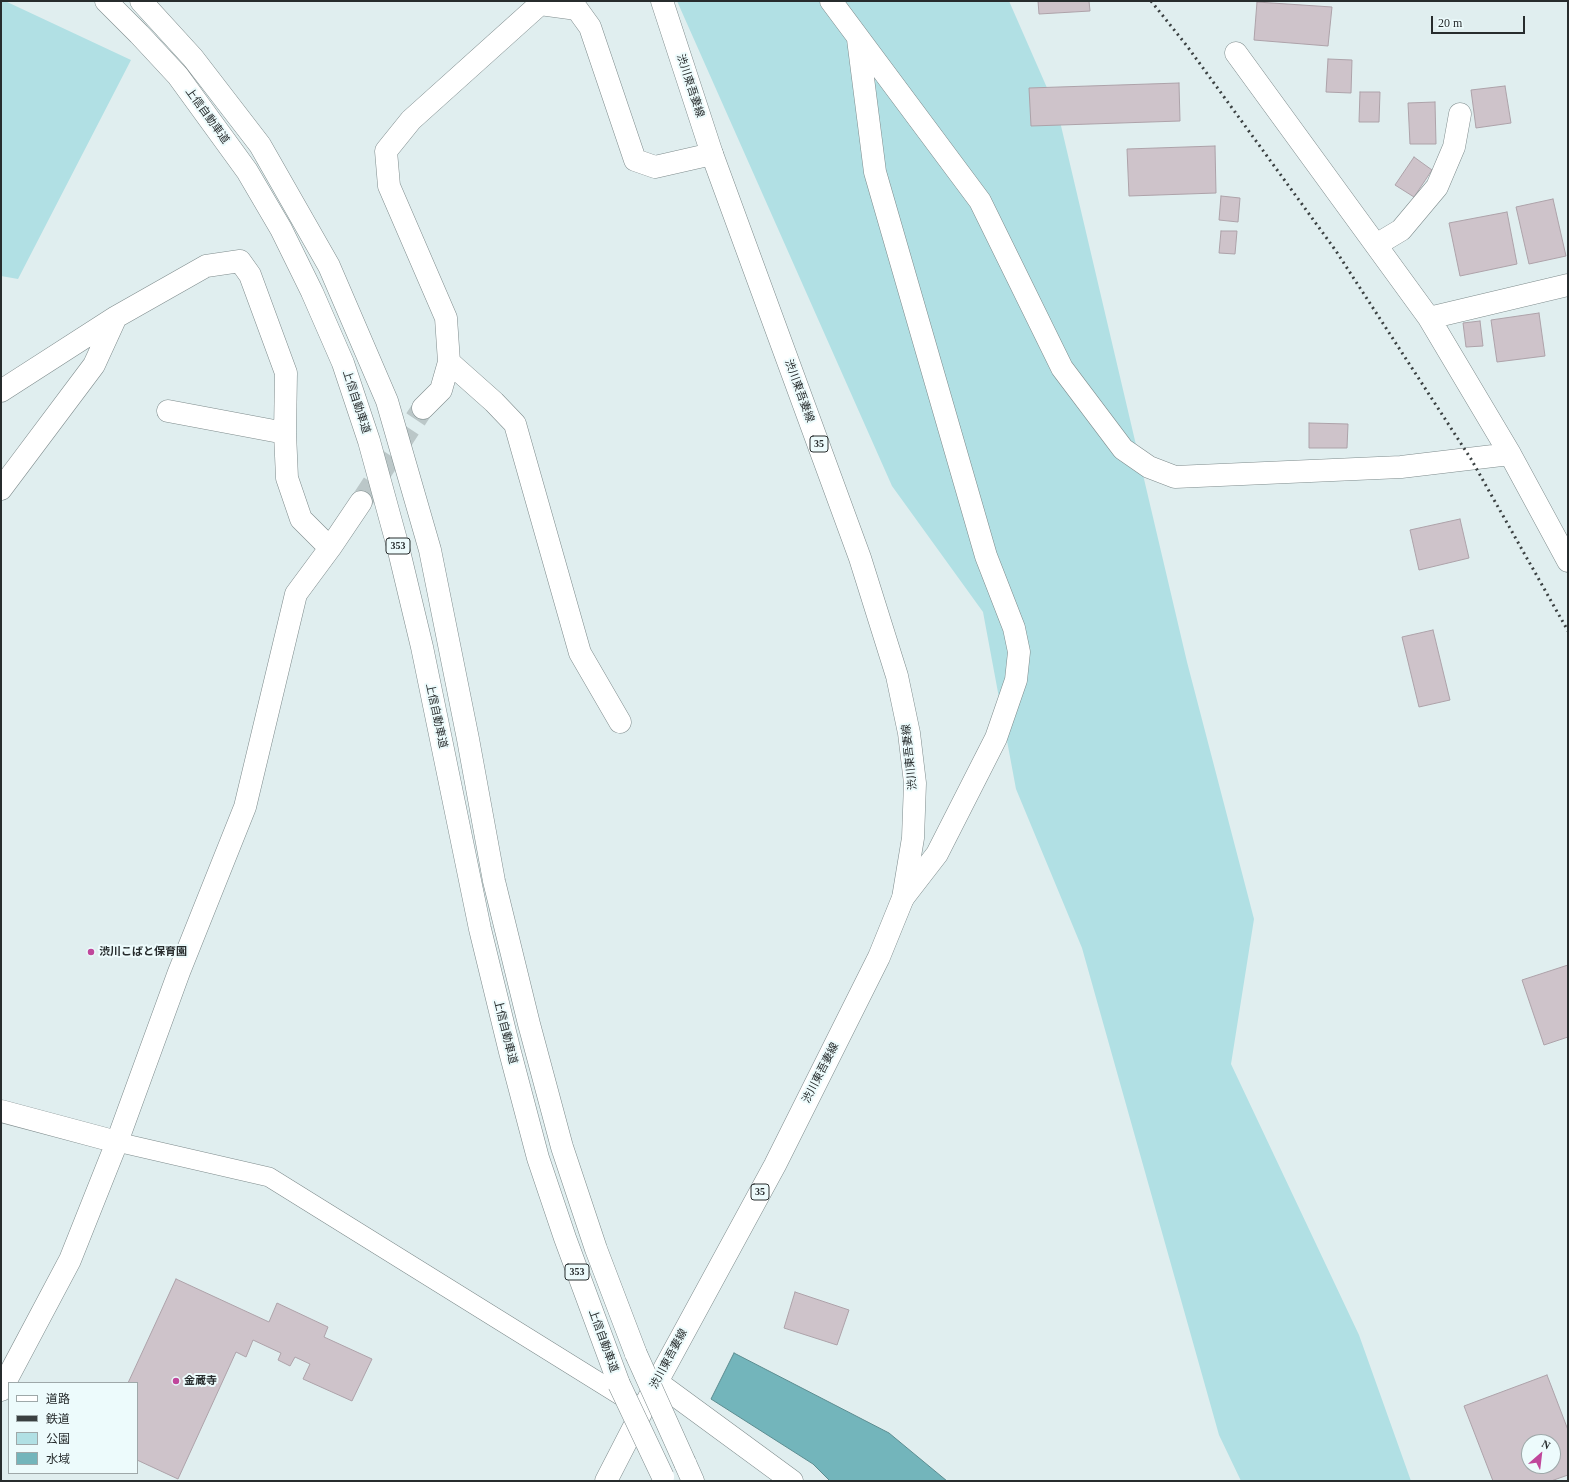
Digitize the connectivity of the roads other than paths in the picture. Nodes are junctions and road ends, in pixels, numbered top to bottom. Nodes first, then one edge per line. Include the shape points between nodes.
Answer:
1 (106, 1) edge
2 (141, 1) edge
3 (662, 1) edge
4 (831, 1) edge
5 (858, 38) junction
6 (1236, 53) dead end
7 (1460, 114) dead end
8 (712, 154) junction
9 (1376, 245) junction
10 (1568, 285) edge
11 (116, 317) junction
12 (1429, 318) junction
13 (449, 362) junction
14 (1, 391) edge
15 (423, 408) tunnel mouth
16 (168, 411) dead end
17 (285, 433) junction
18 (1510, 454) junction
19 (1, 489) edge
20 (361, 502) tunnel mouth
21 (330, 548) junction
22 (1568, 561) edge
23 (620, 722) dead end
24 (903, 898) junction
25 (1, 1111) edge
26 (117, 1142) junction
27 (657, 1382) junction
28 (1, 1390) edge
29 (643, 1409) junction
30 (689, 1472) edge
31 (664, 1479) edge
32 (606, 1481) edge
33 (792, 1481) edge

1 - 31 main road, 上信自動車道 / 353, bridge via 178,76 247,171 281,229 343,363 369,441 400,554 422,647 480,929 538,1158 567,1245 619,1384
2 - 30 main road, 353, bridge via 193,58 260,145 329,266 387,401 430,550 494,881 562,1147 596,1249 636,1354
3 - 8 main road, 渋川東吾妻線 / 35
4 - 5 main road
5 - 18 main road via 980,201 1062,368 1123,449 1149,467 1175,478 1401,467
5 - 24 main road via 875,172 986,556 1014,628 1019,652 1016,680 996,738 937,854
6 - 9 main road
7 - 9 main road via 1454,147 1436,187 1401,230
8 - 13 main road via 655,167 635,160 590,27 577,9 540,4 411,120 386,151 390,186 446,318
8 - 24 main road, 渋川東吾妻線 / 35 via 860,558 897,676 909,733 915,783 913,838
9 - 12 main road
10 - 12 main road
11 - 14 main road
11 - 17 main road via 206,266 240,261 250,275 286,373
11 - 19 main road via 94,365
12 - 18 main road
13 - 15 main road via 441,390
13 - 23 main road via 494,402 514,424 580,653
16 - 17 main road
17 - 21 main road via 287,478 301,520
18 - 22 main road
20 - 21 main road
21 - 26 main road via 296,594 246,807 179,972
24 - 27 main road, 渋川東吾妻線 / 35 via 879,957 775,1165
25 - 26 main road
26 - 28 main road via 70,1260
26 - 29 lane via 268,1177
27 - 29 main road, 渋川東吾妻線 / 35
27 - 33 main road
29 - 32 main road, 渋川東吾妻線 / 35

